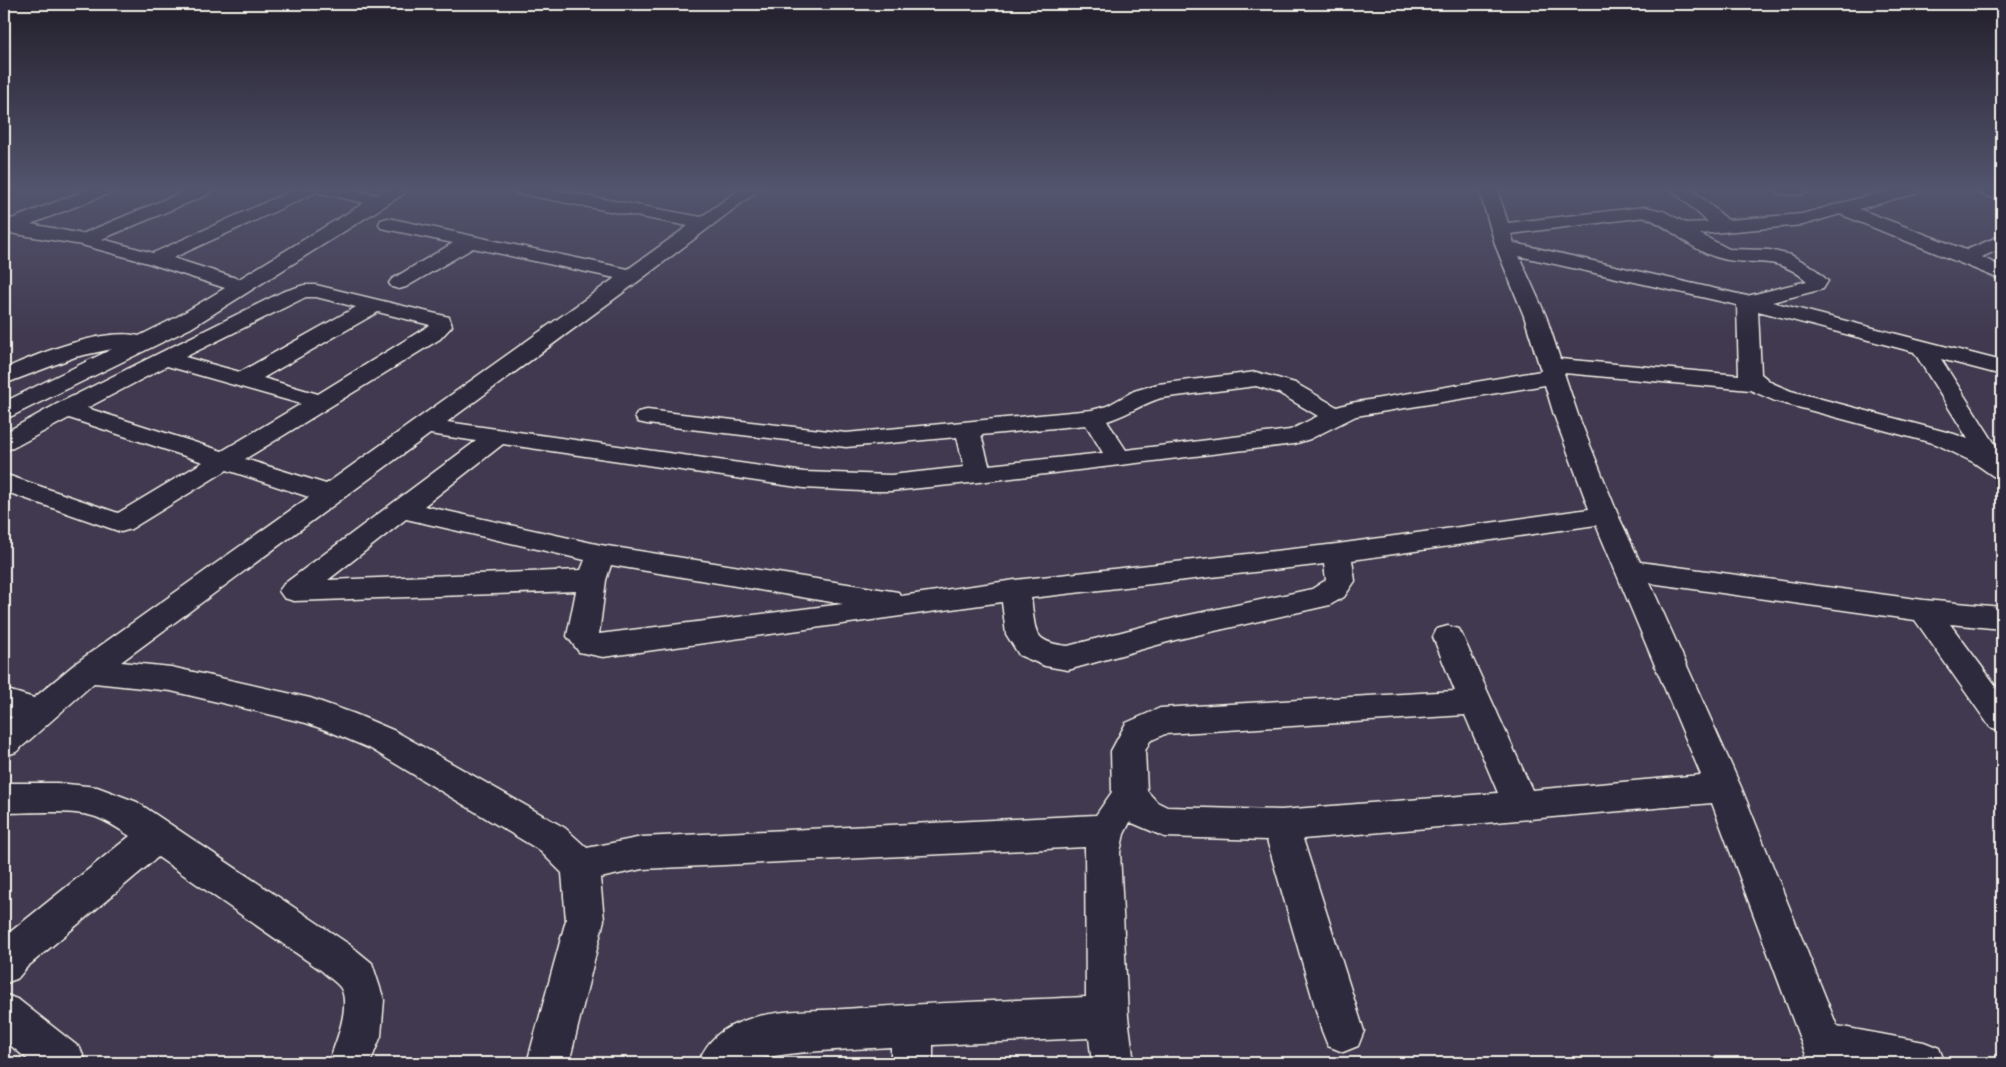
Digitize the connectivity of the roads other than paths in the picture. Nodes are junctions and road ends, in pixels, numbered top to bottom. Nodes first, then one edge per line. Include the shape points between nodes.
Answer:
1 (1504, 238) edge
2 (77, 239) edge
3 (87, 239) edge
4 (199, 239) edge
5 (318, 239) edge
6 (460, 239) edge
7 (683, 239) edge
8 (1507, 239) edge
9 (1696, 239) edge
10 (1919, 239) edge
11 (84, 240) junction
12 (471, 241) junction
13 (2002, 241) edge
14 (1966, 257) junction
15 (155, 259) junction
16 (2002, 274) edge
17 (633, 276) junction
18 (399, 283) dead end
19 (242, 287) junction
20 (1747, 302) junction
21 (375, 305) junction
22 (146, 341) junction
23 (1922, 347) junction
24 (165, 358) junction
25 (2002, 368) edge
26 (1553, 370) junction
27 (4, 377) edge
28 (242, 380) junction
29 (1754, 383) junction
30 (321, 402) junction
31 (65, 409) junction
32 (4, 411) edge
33 (1334, 416) junction
34 (647, 417) dead end
35 (1093, 417) junction
36 (706, 425) junction
37 (426, 426) junction
38 (967, 428) junction
39 (498, 436) junction
40 (4, 443) edge
41 (1119, 459) junction
42 (222, 460) junction
43 (669, 460) junction
44 (1998, 467) edge
45 (979, 474) junction
46 (4, 482) edge
47 (331, 495) junction
48 (400, 509) junction
49 (1605, 515) junction
50 (1337, 553) junction
51 (597, 567) junction
52 (1628, 570) junction
53 (1015, 590) junction
54 (929, 604) junction
55 (1924, 611) junction
56 (2002, 618) edge
57 (1448, 637) dead end
58 (88, 671) junction
59 (4, 701) edge
60 (1476, 702) junction
61 (38, 713) junction
62 (2002, 718) edge
63 (4, 743) edge
64 (1724, 787) junction
65 (1130, 796) junction
66 (4, 798) edge
67 (1521, 806) junction
68 (1280, 825) junction
69 (1105, 830) junction
70 (157, 836) junction
71 (580, 866) junction
72 (4, 965) edge
73 (4, 1014) edge
74 (1107, 1017) junction
75 (1343, 1031) dead end
76 (912, 1044) edge
77 (1827, 1054) edge
78 (65, 1063) edge
79 (349, 1063) edge
80 (548, 1063) edge
81 (720, 1063) edge
82 (1113, 1063) edge
83 (1924, 1063) edge

1 - 26 street
2 - 11 street
3 - 11 street
4 - 15 street
5 - 19 street
6 - 12 street
7 - 17 street
8 - 20 street
9 - 20 street via 1717,252 1779,258 1818,281 1816,285
10 - 14 street
11 - 15 street
12 - 17 street
12 - 18 street
13 - 14 street
14 - 16 street
15 - 19 street
17 - 37 street
19 - 22 street
20 - 23 street
20 - 29 street via 1750,374
21 - 24 street via 304,291
21 - 28 street
21 - 30 street via 434,319 441,322 441,326
22 - 27 street via 110,342 78,348
22 - 32 street
23 - 25 street
23 - 44 street
24 - 28 street
24 - 31 street
26 - 29 street
26 - 33 street
26 - 49 street via 1566,415
28 - 30 street
29 - 44 street via 1784,396 1945,439 1970,449
30 - 42 street
31 - 40 street
31 - 42 street
33 - 35 street via 1281,385 1256,379 1158,391 1115,411
33 - 41 street via 1312,431 1294,437
34 - 36 street
35 - 38 street
35 - 41 street
36 - 38 street via 846,440
36 - 43 street
37 - 39 street
37 - 47 street
38 - 45 street
39 - 43 street
39 - 48 street
41 - 45 street
42 - 46 street via 121,523
42 - 47 street
43 - 45 street via 832,482 891,483
47 - 58 street
48 - 51 street
48 - 51 street via 294,591
49 - 50 street
49 - 52 street
50 - 53 street
50 - 53 street via 1341,581 1334,590 1320,598 1175,629 1068,658 1045,655 1030,647 1021,634
51 - 54 street
51 - 54 street via 582,636 590,644 603,646
52 - 55 street
52 - 64 street
53 - 54 street
55 - 56 street
55 - 62 street
57 - 60 street
58 - 61 street
58 - 71 street via 171,679 310,711 343,723 383,740 552,839
59 - 61 street
60 - 65 street via 1160,721 1138,732 1128,751
60 - 67 street
61 - 63 street
64 - 67 street
64 - 77 street
65 - 68 street via 1144,813 1165,822
65 - 69 street
66 - 70 street via 97,802 124,813
67 - 68 street
68 - 75 street
69 - 71 street via 642,853
69 - 74 street via 1102,852
70 - 72 street via 13,954
70 - 79 street via 336,958 358,978 364,1000 360,1036
71 - 80 street via 586,920
73 - 78 street
74 - 76 street
74 - 82 street
76 - 81 street via 766,1037 748,1040 725,1055
77 - 83 street

